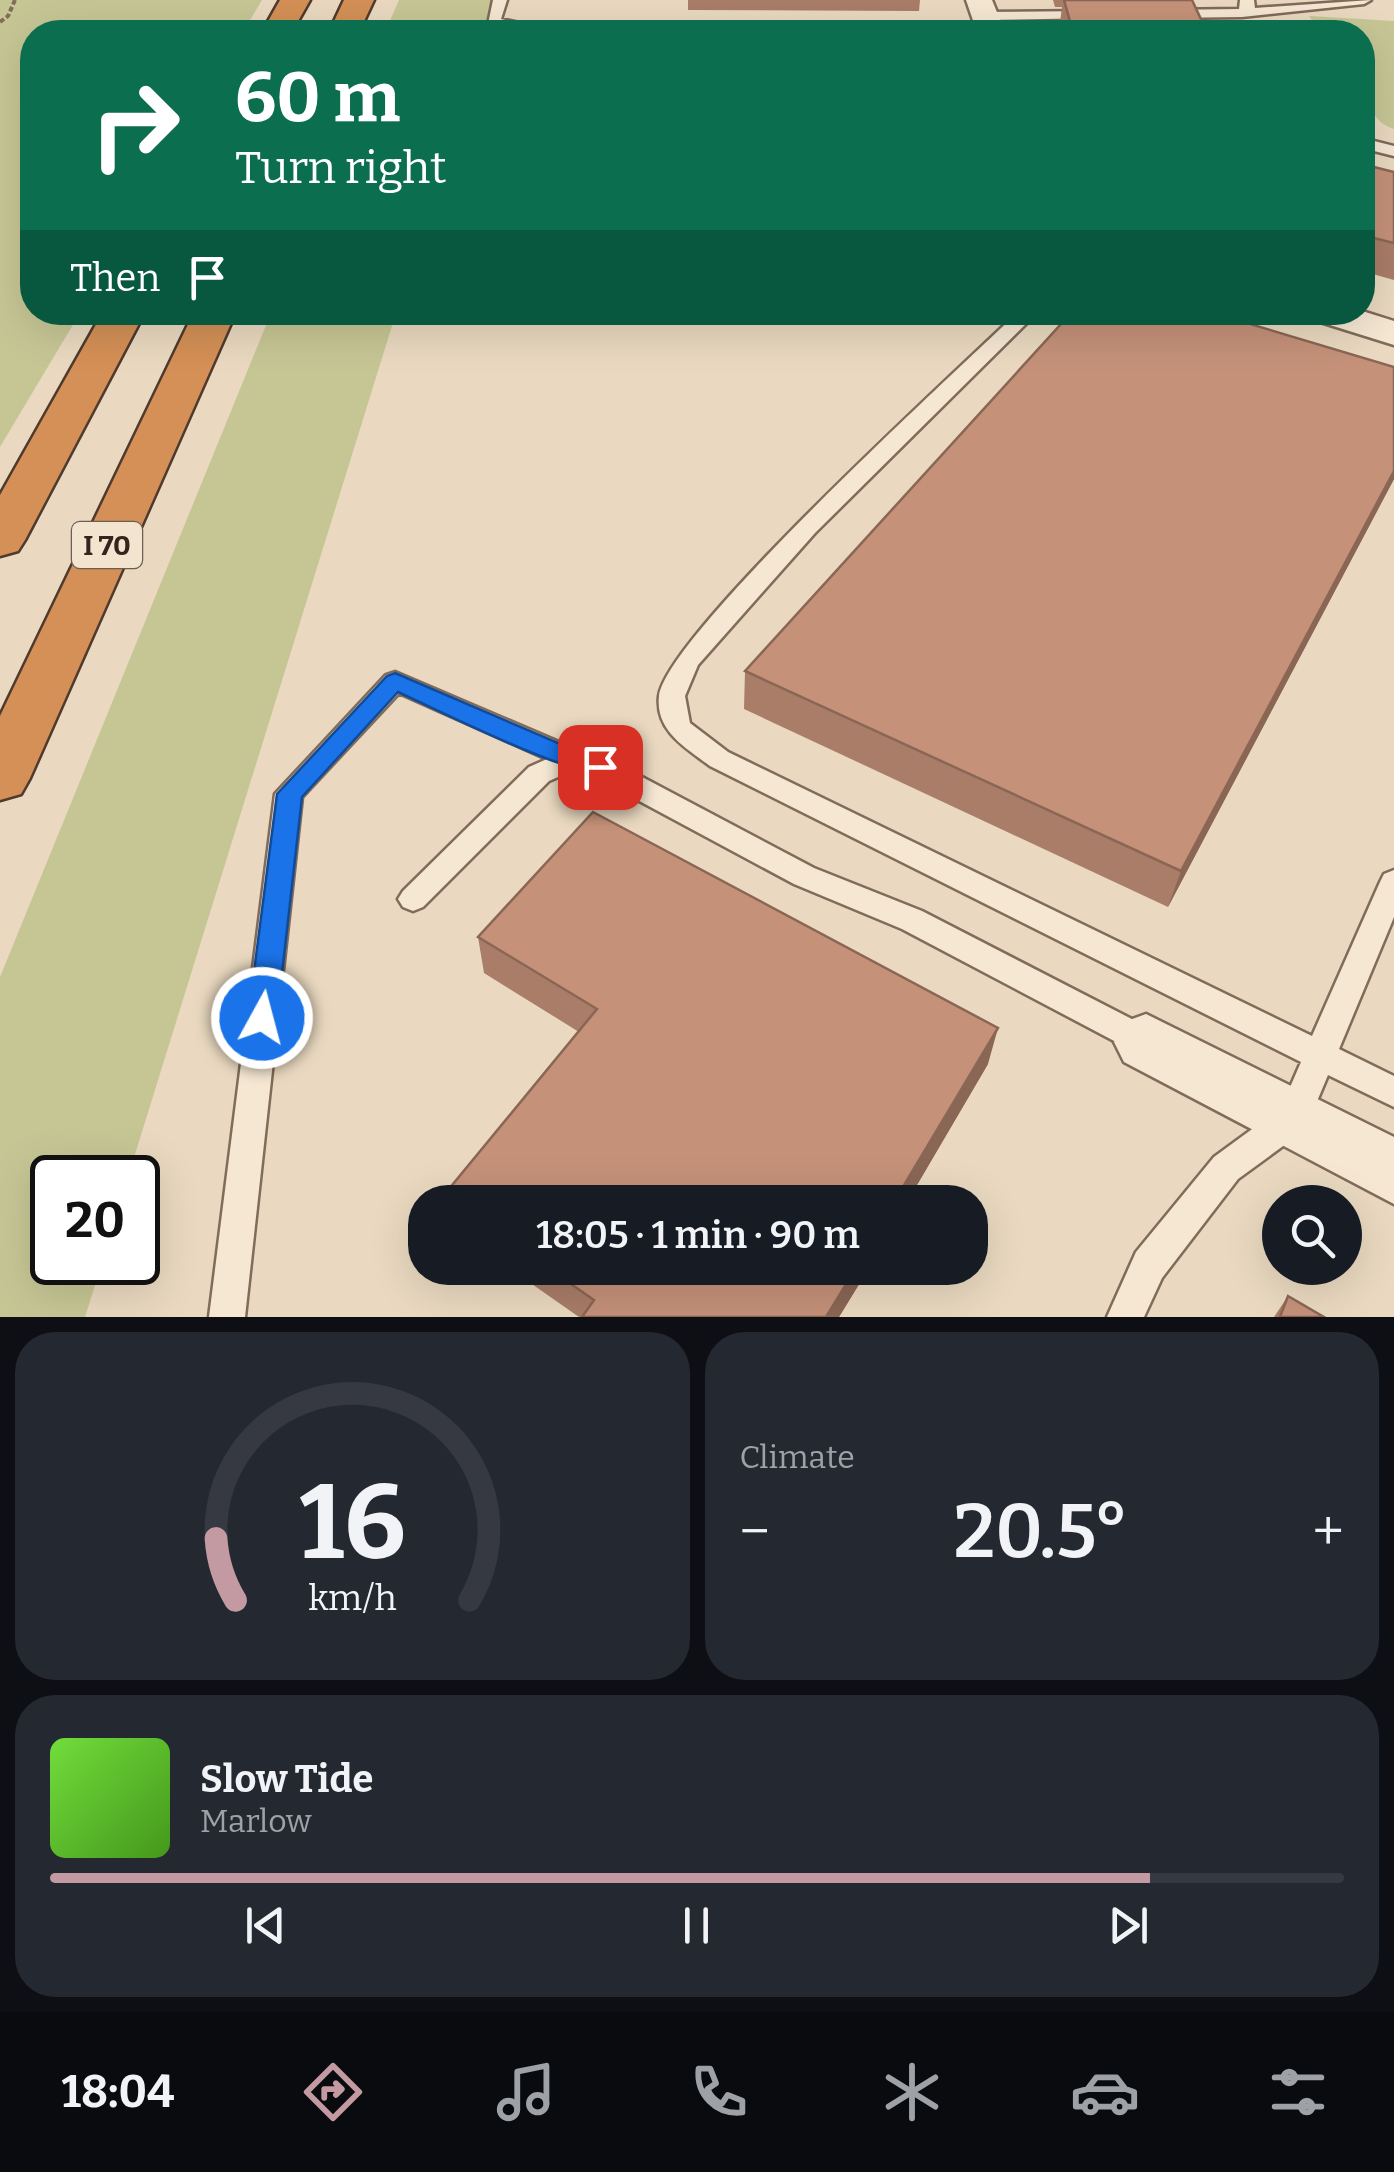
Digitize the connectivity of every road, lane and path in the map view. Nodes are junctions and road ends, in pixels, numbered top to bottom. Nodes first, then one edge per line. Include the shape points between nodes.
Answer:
1 (15, 0) edge
2 (1364, 0) edge
3 (1245, 7) edge
4 (1104, 14) edge
5 (1143, 14) edge
6 (986, 20) edge
7 (0, 22) edge
8 (117, 325) edge
9 (209, 325) edge
10 (1016, 325) edge
11 (0, 540) edge
12 (572, 759) junction
13 (0, 778) edge
14 (1394, 882) edge
15 (413, 899) dead end
16 (1146, 1042) joint
17 (1318, 1055) junction
18 (1394, 1092) edge
19 (1294, 1120) junction
20 (1394, 1172) edge
21 (227, 1317) edge
22 (1126, 1317) edge

1 - 7 path
2 - 3 lane
3 - 5 lane
4 - 6 lane
8 - 11 highway
9 - 13 highway, I 70
10 - 17 lane via 807,528 687,661 672,696 678,728 718,759
12 - 15 lane via 539,774
12 - 16 lane via 600,767 804,876 912,920
12 - 21 lane via 395,682 290,794
14 - 17 lane
16 - 19 street
17 - 18 lane
17 - 19 lane
19 - 20 street
19 - 22 lane via 1226,1168 1149,1266

